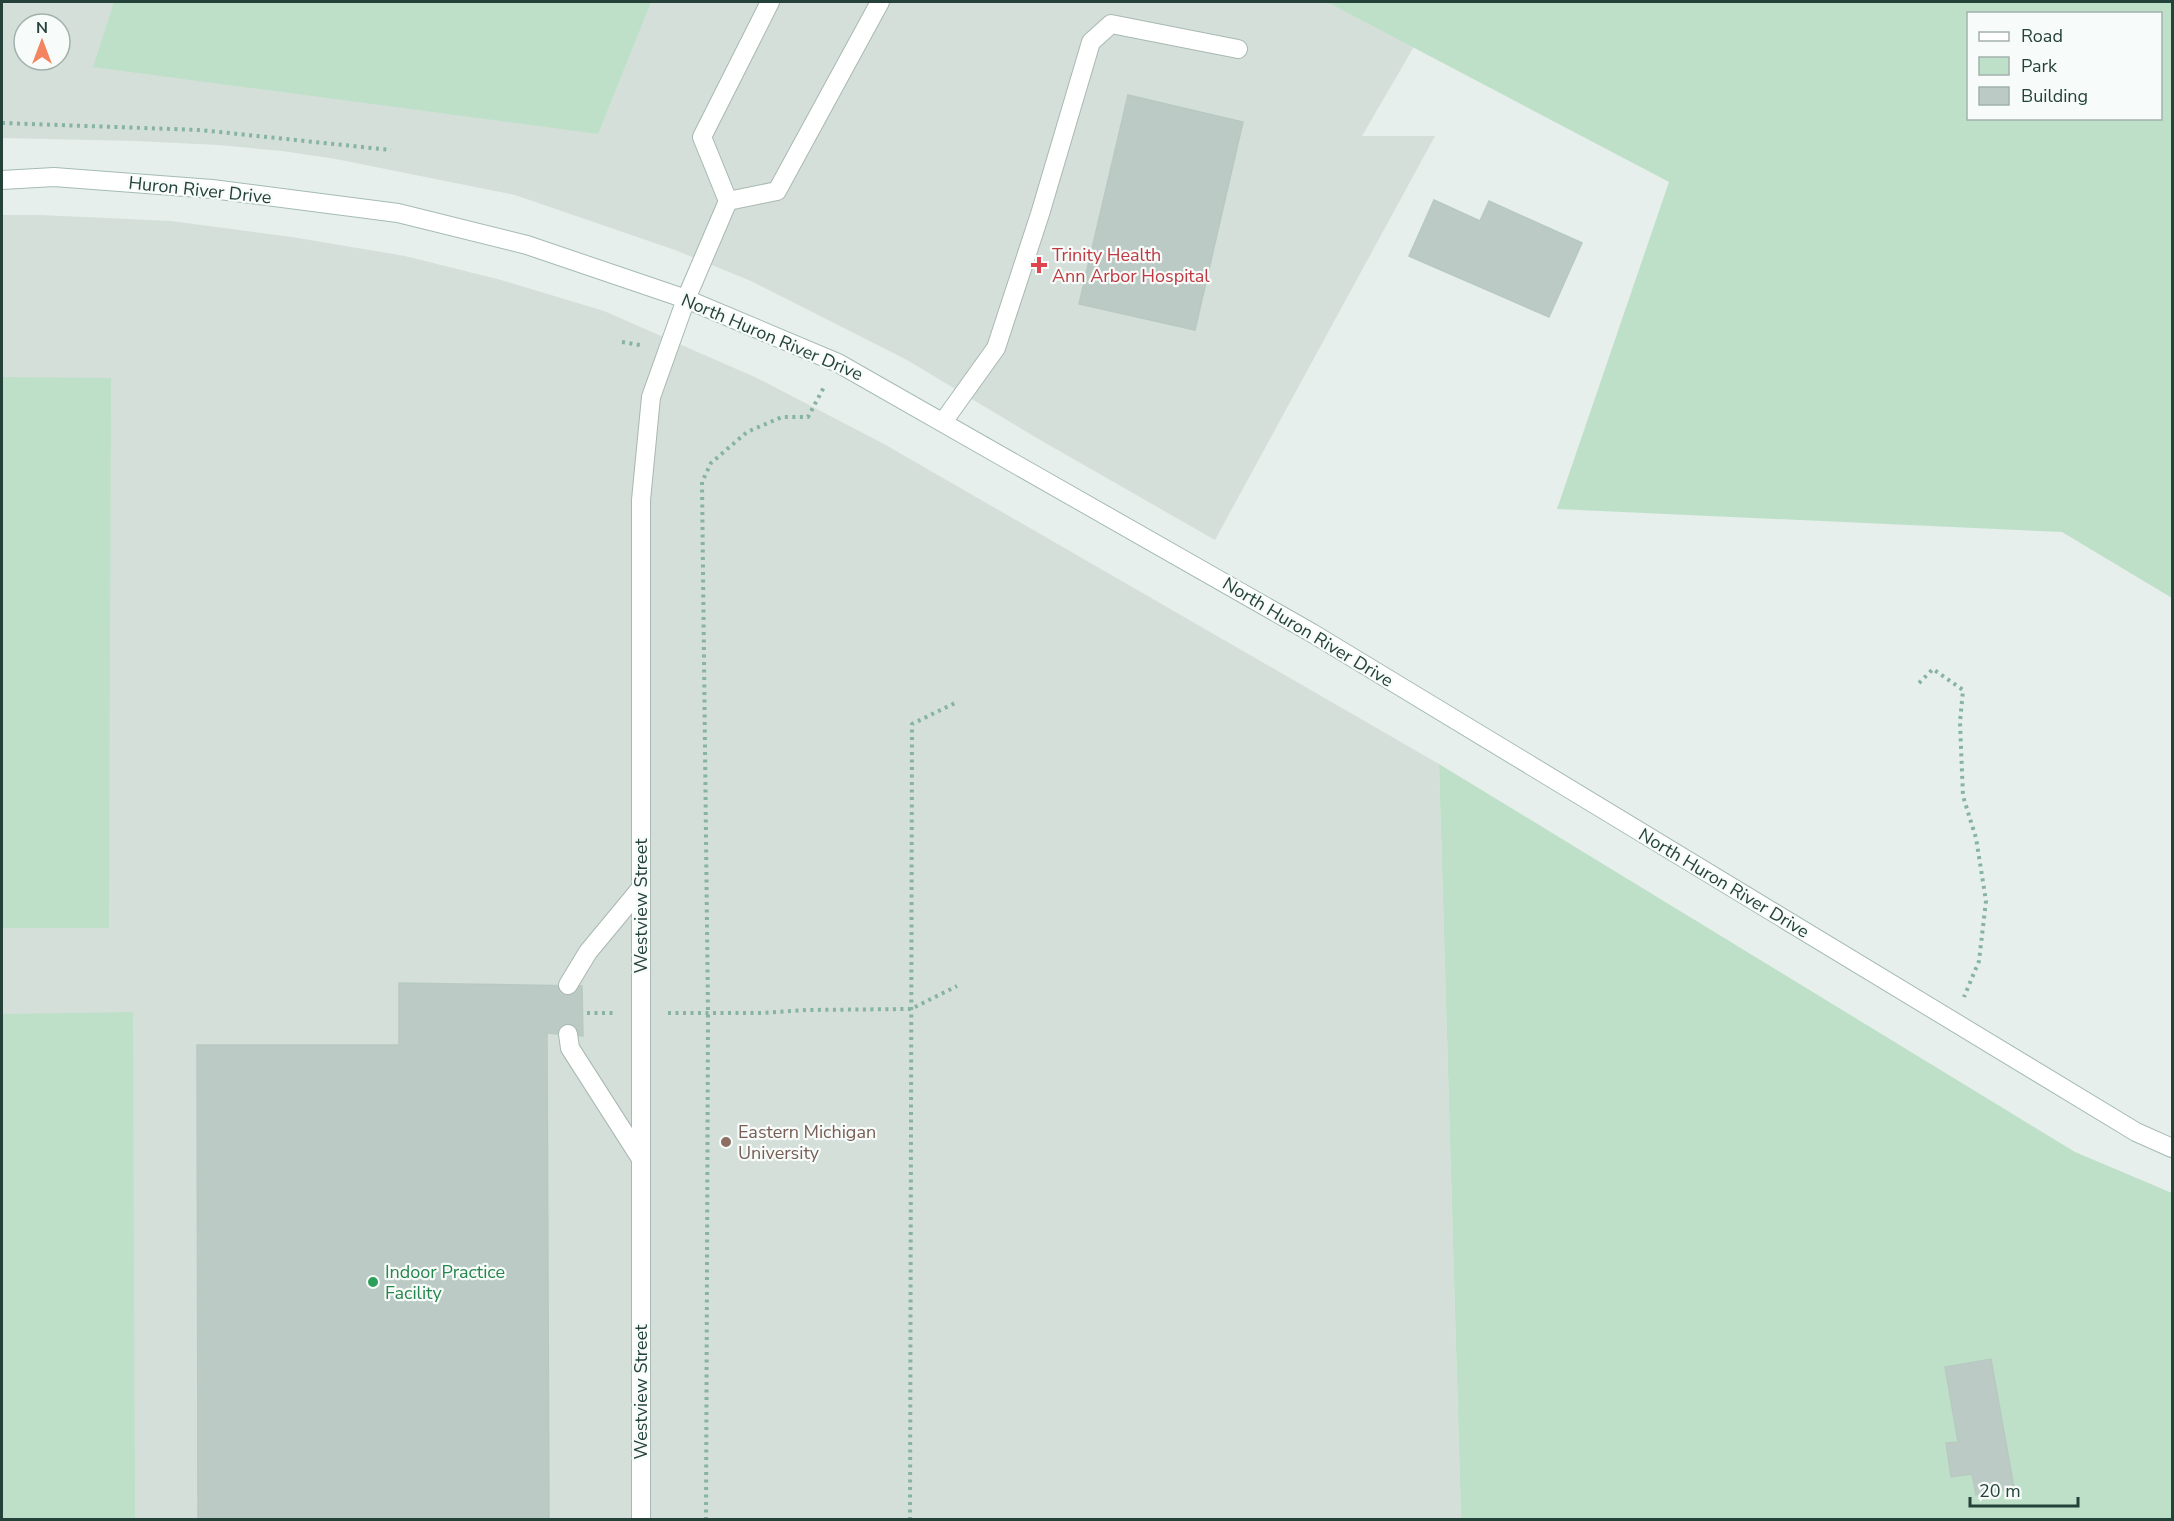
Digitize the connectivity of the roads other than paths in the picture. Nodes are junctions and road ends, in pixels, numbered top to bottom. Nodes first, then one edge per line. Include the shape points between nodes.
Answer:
1 (770, 2) edge
2 (880, 2) edge
3 (1238, 49) dead end
4 (2, 180) edge
5 (728, 201) junction
6 (398, 213) joint
7 (686, 299) junction
8 (943, 422) junction
9 (641, 888) junction
10 (568, 985) dead end
11 (568, 1034) dead end
12 (2172, 1148) edge
13 (641, 1159) junction
14 (641, 1520) edge

1 - 5 main road via 702,137
2 - 5 main road via 777,191
3 - 8 main road via 1111,24 1091,42 996,348
4 - 6 main road, Huron River Drive via 54,177 212,189
5 - 7 main road, Westview Street
6 - 7 main road, North Huron River Drive via 526,245
7 - 8 main road, North Huron River Drive via 838,363
7 - 9 main road, Westview Street via 651,398 641,500
8 - 12 main road, North Huron River Drive via 1312,633 2136,1132
9 - 10 main road via 588,952
9 - 13 main road, Westview Street
11 - 13 main road via 570,1048
13 - 14 main road, Westview Street

